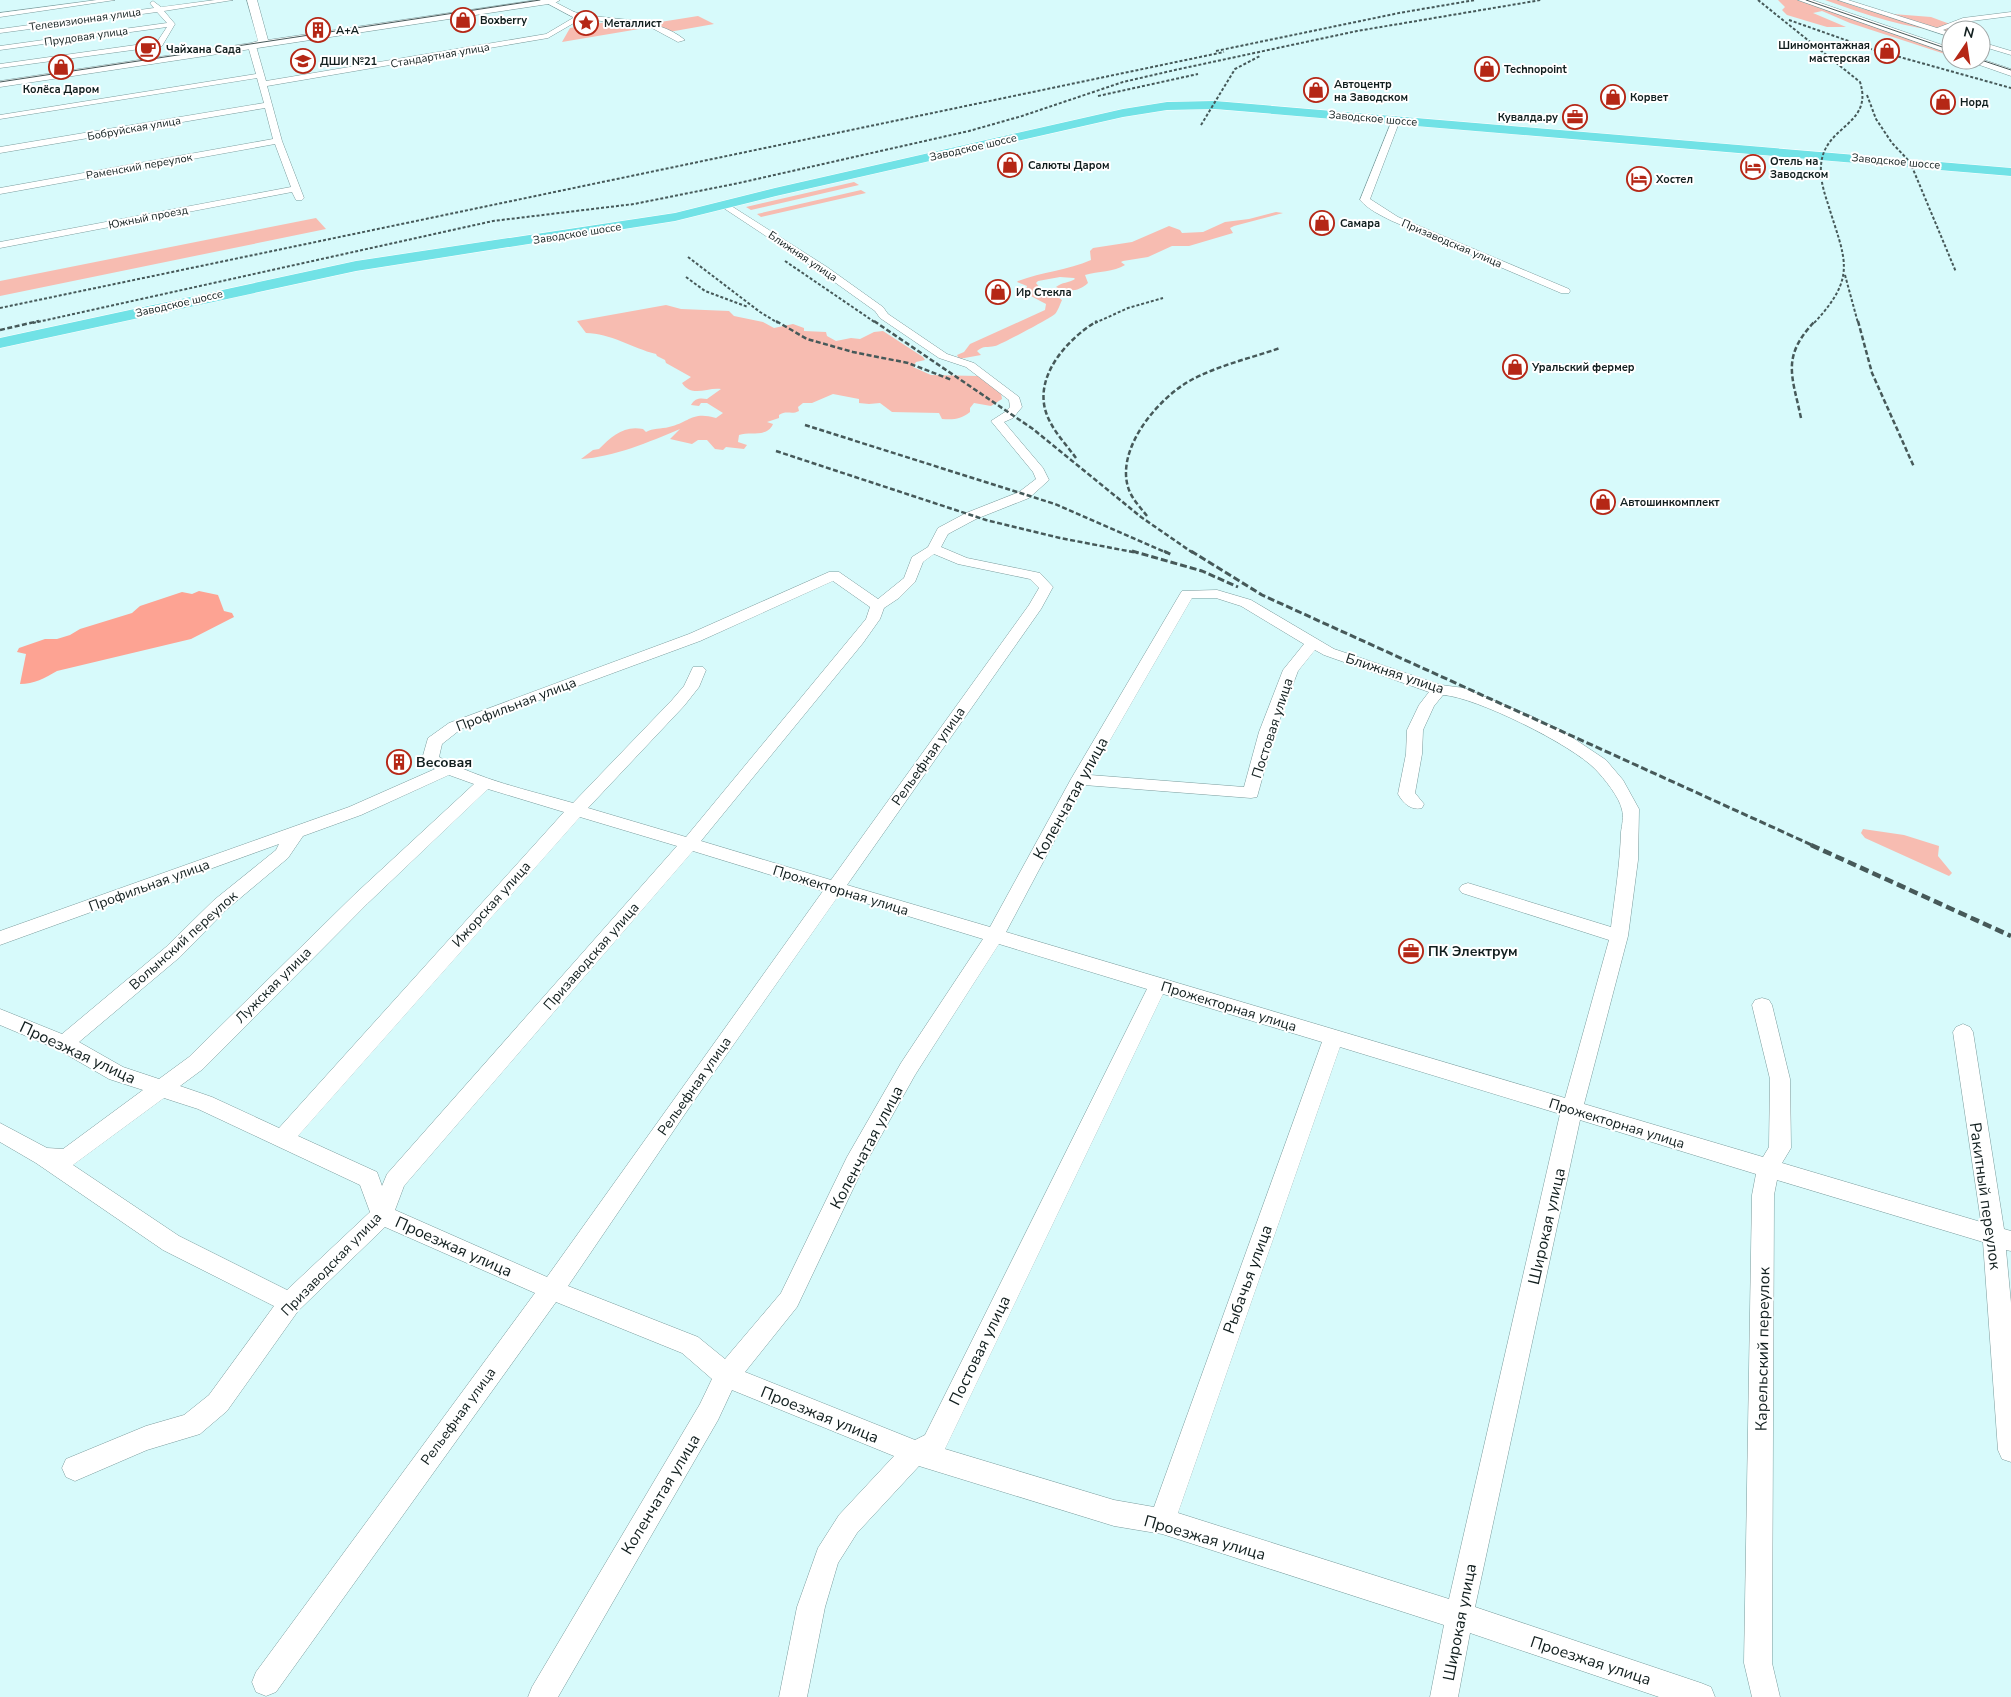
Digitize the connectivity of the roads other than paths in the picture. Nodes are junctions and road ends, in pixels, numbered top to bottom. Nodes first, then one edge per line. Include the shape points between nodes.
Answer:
1 (112, 0) edge
2 (151, 0) edge
3 (549, 0) edge
4 (1803, 0) edge
5 (1812, 0) edge
6 (80, 2) edge
7 (243, 4) edge
8 (1839, 6) edge
9 (160, 9) junction
10 (574, 14) junction
11 (2011, 14) edge
12 (0, 15) edge
13 (172, 24) junction
14 (1938, 30) junction
15 (0, 31) edge
16 (1941, 31) edge
17 (248, 34) dead end
18 (681, 40) dead end
19 (257, 43) junction
20 (1941, 43) edge
21 (1941, 47) edge
22 (1991, 47) edge
23 (0, 48) edge
24 (2011, 54) edge
25 (1991, 60) edge
26 (0, 66) edge
27 (1991, 66) edge
28 (2011, 67) edge
29 (2011, 73) edge
30 (262, 79) junction
31 (0, 84) edge
32 (269, 105) junction
33 (0, 117) edge
34 (1396, 120) junction
35 (278, 141) junction
36 (0, 150) edge
37 (1959, 166) junction
38 (2011, 167) edge
39 (2011, 172) edge
40 (296, 189) junction
41 (0, 191) edge
42 (300, 199) dead end
43 (725, 205) junction
44 (0, 245) edge
45 (1565, 291) dead end
46 (0, 343) edge
47 (997, 421) joint
48 (933, 549) junction
49 (1187, 594) joint
50 (878, 606) junction
51 (1313, 642) junction
52 (698, 670) dead end
53 (1439, 690) junction
54 (1600, 764) joint
55 (448, 769) junction
56 (1079, 779) junction
57 (485, 783) junction
58 (1416, 804) dead end
59 (576, 810) junction
60 (296, 833) junction
61 (689, 844) junction
62 (836, 888) junction
63 (1468, 889) dead end
64 (995, 936) junction
65 (1619, 936) junction
66 (0, 938) edge
67 (1158, 985) junction
68 (1762, 1005) dead end
69 (0, 1017) edge
70 (1963, 1032) dead end
71 (1333, 1038) junction
72 (64, 1042) junction
73 (162, 1089) junction
74 (1572, 1109) junction
75 (0, 1132) edge
76 (283, 1138) junction
77 (44, 1157) junction
78 (1768, 1168) junction
79 (382, 1214) junction
80 (2002, 1239) edge
81 (552, 1290) junction
82 (290, 1302) junction
83 (726, 1376) junction
84 (2011, 1450) edge
85 (915, 1452) junction
86 (75, 1468) dead end
87 (1162, 1521) junction
88 (1459, 1616) junction
89 (266, 1682) dead end
90 (542, 1697) edge
91 (793, 1697) edge
92 (1444, 1697) edge
93 (1700, 1697) edge
94 (1766, 1697) edge

1 - 6 street
2 - 9 street
3 - 10 street
3 - 19 main road via 281,42
4 - 8 main road
5 - 8 main road
6 - 12 street
7 - 9 street, Телевизионная улица
7 - 19 main road
8 - 14 street
8 - 20 main road
8 - 21 main road
9 - 13 street
9 - 15 street, Телевизионная улица
10 - 18 street via 654,26
10 - 30 street, Стандартная улица via 577,19 548,36
11 - 14 street via 1964,20
13 - 23 street, Прудовая улица
13 - 26 street via 159,44
14 - 16 street
17 - 19 main road
19 - 30 street
19 - 31 main road
22 - 24 street
25 - 28 main road
27 - 29 main road
30 - 32 street
30 - 33 street, Стандартная улица
32 - 35 street
32 - 36 street, Бобруйская улица
34 - 37 main road, Заводское шоссе
34 - 43 main road, Заводское шоссе via 1214,105 1167,106 1123,113
34 - 45 street, Призаводская улица via 1365,200 1395,219
35 - 40 street
35 - 41 street, Раменский переулок
37 - 38 main road, Заводское шоссе
37 - 39 main road, Заводское шоссе
40 - 42 street
40 - 44 street, Южный проезд
43 - 46 main road, Заводское шоссе via 611,228 339,269
43 - 47 street, Ближняя улица via 815,264 921,342 943,356 970,365 1015,399 1016,407
47 - 48 street, Призаводская улица via 1043,480 1024,495 943,530
48 - 50 street, Призаводская улица via 917,560 910,579
48 - 62 street, Рельефная улица via 964,561 1035,576 1046,587 1036,606
49 - 51 street, Ближняя улица via 1217,594 1246,603
49 - 56 street, Коленчатая улица
50 - 55 street, Профильная улица via 834,575 694,637 455,726 434,742 430,759
50 - 61 street, Призаводская улица via 858,640
51 - 53 street, Ближняя улица via 1329,652
51 - 56 street, Постовая улица via 1291,670 1267,732 1251,793
52 - 59 street, Ижорская улица via 691,687 678,703
53 - 54 street, Ближняя улица via 1459,691 1523,718 1555,734
53 - 58 street via 1416,730 1406,794
54 - 65 street, Широкая улица via 1618,784 1631,809 1629,860
55 - 57 street, Прожекторная улица
55 - 60 street, Профильная улица via 355,812
56 - 64 street, Коленчатая улица
57 - 59 street, Прожекторная улица
57 - 73 street, Лужская улица via 361,899 196,1063
59 - 61 street, Прожекторная улица
59 - 76 street, Ижорская улица
60 - 66 street, Профильная улица
60 - 72 street, Волынский переулок via 282,854 220,905 173,952
61 - 62 street, Прожекторная улица
61 - 79 street, Призаводская улица via 395,1181
62 - 64 street, Прожекторная улица
62 - 81 street, Рельефная улица
63 - 65 street
64 - 67 street, Прожекторная улица
64 - 83 street, Коленчатая улица via 908,1069 855,1163 789,1300
65 - 74 street, Широкая улица
67 - 71 street, Прожекторная улица
67 - 85 street, Постовая улица via 934,1444
68 - 78 street, Карельский переулок via 1780,1079 1780,1148
69 - 72 street, Проезжая улица
70 - 80 street, Ракитный переулок
71 - 74 street, Прожекторная улица
71 - 87 street, Рыбачья улица
72 - 73 street, Проезжая улица via 116,1073
73 - 76 street, Проезжая улица via 205,1103
73 - 77 street, Лужская улица via 67,1158
74 - 78 street, Прожекторная улица
74 - 88 street, Широкая улица
75 - 77 street
76 - 79 street, Проезжая улица via 369,1179
77 - 82 street via 171,1242
78 - 80 street, Прожекторная улица
78 - 94 street, Карельский переулок via 1763,1195 1758,1663
79 - 81 street, Проезжая улица
79 - 82 street, Призаводская улица
80 - 84 street, Ракитный переулок
81 - 83 street, Проезжая улица via 690,1345
81 - 89 street, Рельефная улица
82 - 86 street, Призаводская улица via 218,1403 191,1425 146,1438
83 - 85 street, Проезжая улица
83 - 90 street, Коленчатая улица via 709,1412
85 - 87 street, Проезжая улица via 1114,1513
85 - 91 street, Постовая улица via 848,1524 827,1556 811,1607
87 - 88 street, Проезжая улица
88 - 92 street, Широкая улица
88 - 93 street, Проезжая улица

